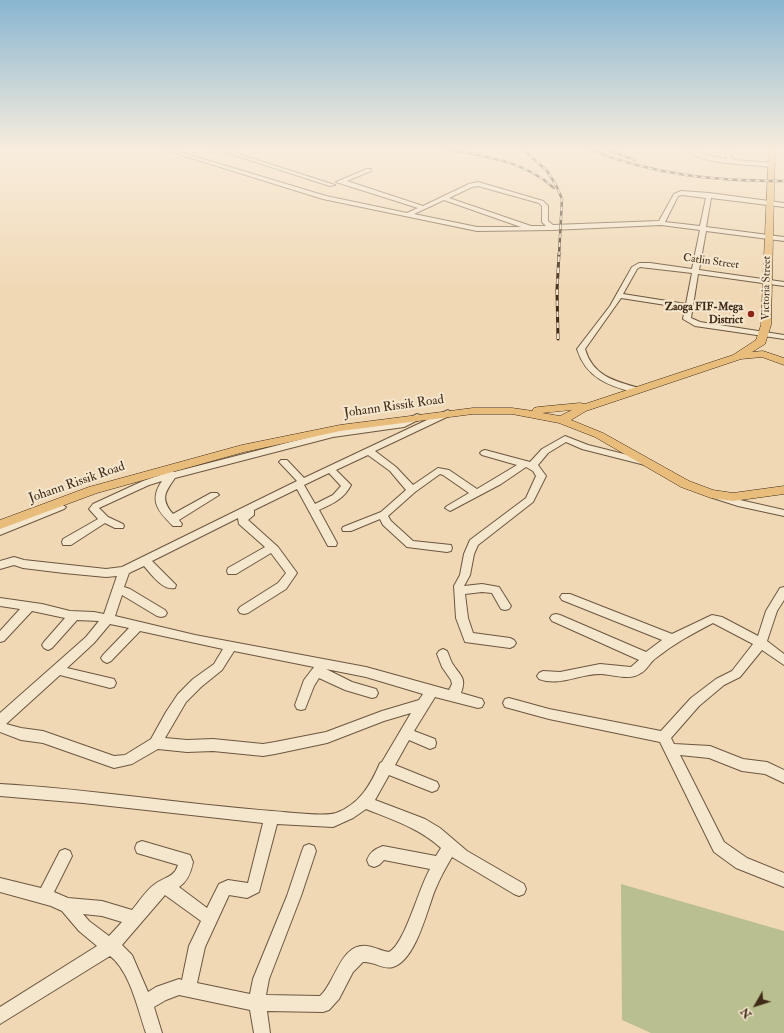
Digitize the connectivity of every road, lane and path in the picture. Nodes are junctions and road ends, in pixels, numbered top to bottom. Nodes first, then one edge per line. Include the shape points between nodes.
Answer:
1 (323, 197) edge
2 (391, 197) edge
3 (524, 197) edge
4 (677, 197) edge
5 (709, 197) edge
6 (720, 197) edge
7 (771, 197) edge
8 (444, 198) joint
9 (771, 203) junction
10 (784, 205) edge
11 (424, 208) junction
12 (408, 216) junction
13 (660, 223) junction
14 (532, 228) junction
15 (552, 228) junction
16 (702, 228) junction
17 (768, 237) junction
18 (784, 239) edge
19 (696, 271) junction
20 (767, 282) junction
21 (784, 284) edge
22 (619, 296) junction
23 (690, 307) junction
24 (784, 337) edge
25 (763, 338) junction
26 (737, 357) junction
27 (784, 362) edge
28 (636, 390) junction
29 (597, 404) junction
30 (512, 411) junction
31 (448, 413) junction
32 (562, 420) junction
33 (573, 424) junction
34 (369, 451) junction
35 (485, 453) dead end
36 (284, 462) dead end
37 (649, 463) junction
38 (528, 465) junction
39 (330, 469) junction
40 (173, 472) junction
41 (301, 483) junction
42 (412, 490) junction
43 (784, 490) edge
44 (476, 493) junction
45 (711, 494) junction
46 (214, 495) dead end
47 (62, 507) dead end
48 (450, 508) dead end
49 (248, 509) junction
50 (312, 509) junction
51 (384, 514) junction
52 (784, 514) edge
53 (104, 519) junction
54 (0, 525) edge
55 (119, 526) dead end
56 (347, 529) dead end
57 (0, 532) edge
58 (67, 542) dead end
59 (332, 543) dead end
60 (272, 548) junction
61 (448, 548) dead end
62 (145, 560) junction
63 (0, 565) edge
64 (124, 571) junction
65 (232, 571) dead end
66 (171, 585) dead end
67 (118, 590) junction
68 (460, 591) junction
69 (784, 591) edge
70 (566, 597) dead end
71 (2, 604) edge
72 (505, 606) dead end
73 (29, 607) junction
74 (244, 610) dead end
75 (161, 613) dead end
76 (74, 615) junction
77 (556, 618) dead end
78 (108, 619) junction
79 (138, 626) junction
80 (0, 638) edge
81 (672, 639) junction
82 (510, 643) dead end
83 (761, 643) junction
84 (48, 645) dead end
85 (231, 645) junction
86 (443, 654) dead end
87 (107, 658) dead end
88 (647, 658) junction
89 (784, 660) edge
90 (320, 668) junction
91 (57, 669) junction
92 (543, 676) dead end
93 (110, 683) dead end
94 (432, 692) junction
95 (372, 693) dead end
96 (453, 696) junction
97 (478, 702) dead end
98 (509, 703) dead end
99 (423, 704) junction
100 (301, 705) dead end
101 (0, 721) edge
102 (0, 728) edge
103 (406, 733) junction
104 (156, 743) junction
105 (430, 743) dead end
106 (667, 743) junction
107 (385, 767) junction
108 (784, 777) edge
109 (432, 786) dead end
110 (0, 790) edge
111 (364, 802) junction
112 (272, 817) junction
113 (450, 846) junction
114 (142, 848) dead end
115 (309, 851) dead end
116 (65, 856) dead end
117 (374, 860) dead end
118 (440, 864) junction
119 (784, 880) edge
120 (0, 885) edge
121 (166, 887) junction
122 (519, 888) dead end
123 (44, 897) junction
124 (67, 906) junction
125 (210, 918) junction
126 (135, 919) junction
127 (110, 947) junction
128 (188, 988) junction
129 (257, 1003) junction
130 (144, 1004) junction
131 (0, 1016) edge
132 (154, 1033) edge
133 (262, 1033) edge

1 - 12 street
2 - 11 street
3 - 15 street via 545,206 545,222
4 - 13 street
5 - 16 street
6 - 9 street
7 - 9 main road, Victoria Street
8 - 11 street
8 - 14 street
9 - 10 street
9 - 17 main road, Victoria Street
11 - 12 street
12 - 14 street via 477,229
13 - 15 street
13 - 16 street
14 - 15 street
16 - 17 street
16 - 19 street
17 - 18 street
17 - 20 main road, Victoria Street
19 - 20 street, Catlin Street
19 - 22 street, Catlin Street via 650,264 639,265 634,268
19 - 23 street
20 - 21 street, Catlin Street
20 - 25 main road, Victoria Street via 766,326
22 - 23 street
22 - 28 street via 584,343 582,355 596,375
23 - 25 street via 688,319 698,324
24 - 25 street
25 - 26 main road
25 - 27 main road
26 - 27 main road via 763,354
26 - 28 main road
28 - 29 main road
29 - 30 main road
29 - 32 main road
29 - 33 main road via 578,417
30 - 31 main road, Johann Rissik Road
30 - 32 main road, Johann Rissik Road
31 - 34 street
31 - 40 main road, Johann Rissik Road via 305,434
32 - 33 main road, Johann Rissik Road
33 - 37 main road, Johann Rissik Road via 599,435
34 - 39 street
34 - 42 street via 393,469
35 - 38 street
36 - 41 street
37 - 38 street via 585,447 565,439
37 - 45 main road, Johann Rissik Road via 685,484
38 - 44 street
38 - 68 street via 537,469 541,476 530,500 474,543
39 - 41 street
39 - 50 street via 346,485 341,493 330,501
40 - 46 street via 160,496 162,506 174,522
40 - 53 street via 96,506 94,509
40 - 54 main road, Johann Rissik Road via 93,490
41 - 49 street
41 - 50 street
42 - 44 street via 438,471 446,472
42 - 51 street
43 - 45 main road via 733,496
44 - 48 street
45 - 52 street, Johann Rissik Road via 738,504
47 - 57 street
49 - 60 street via 250,513 243,522
49 - 62 street
50 - 59 street
51 - 56 street
51 - 61 street via 387,523 407,542
53 - 55 street
53 - 58 street
60 - 65 street
60 - 74 street via 292,573 282,586
62 - 64 street
62 - 66 street
63 - 64 street via 14,561 106,573
64 - 67 street
67 - 75 street via 126,592
67 - 78 street
68 - 72 street via 482,588 495,590
68 - 82 street via 462,618 468,638
69 - 83 street via 772,611
70 - 81 street
71 - 73 street
73 - 76 street
73 - 80 street
76 - 78 street
76 - 84 street
77 - 88 street
78 - 79 street
78 - 91 street via 90,640
79 - 85 street
79 - 87 street
81 - 83 street via 714,620
81 - 88 street
83 - 89 street
83 - 106 street via 736,674 705,693 679,718
85 - 90 street
85 - 104 street via 218,667 197,682 182,698
86 - 96 street via 446,664 457,679 458,684
88 - 92 street via 637,670 631,672 600,669 560,677
90 - 94 street via 366,672
90 - 95 street via 349,686
90 - 100 street via 308,684
91 - 93 street
91 - 101 street
94 - 96 street
94 - 99 street
96 - 97 street
98 - 106 street
99 - 103 street
99 - 104 street via 327,737 263,750
102 - 104 street via 59,742 114,762 127,760
103 - 105 street
103 - 107 street
106 - 108 street via 710,752 742,765 767,768
106 - 119 street via 719,847 744,866
107 - 109 street
107 - 111 street
110 - 112 street
111 - 112 street via 349,815 332,820
111 - 113 street via 420,824
112 - 125 street via 254,887 252,890 229,887 224,889
113 - 118 street
113 - 122 street via 462,856
114 - 121 street via 186,860 180,879
115 - 129 street via 261,979
116 - 123 street
117 - 118 street via 383,853
118 - 129 street via 398,955 388,960 364,953 357,956 344,971 330,1000 323,1004
120 - 123 street
121 - 125 street
121 - 126 street via 160,889
123 - 124 street
124 - 126 street via 96,906
124 - 127 street via 84,926
125 - 128 street via 197,946
126 - 127 street
127 - 130 street via 126,960
127 - 131 street
128 - 129 street
128 - 130 street via 179,987 162,993
129 - 133 street
130 - 132 street

